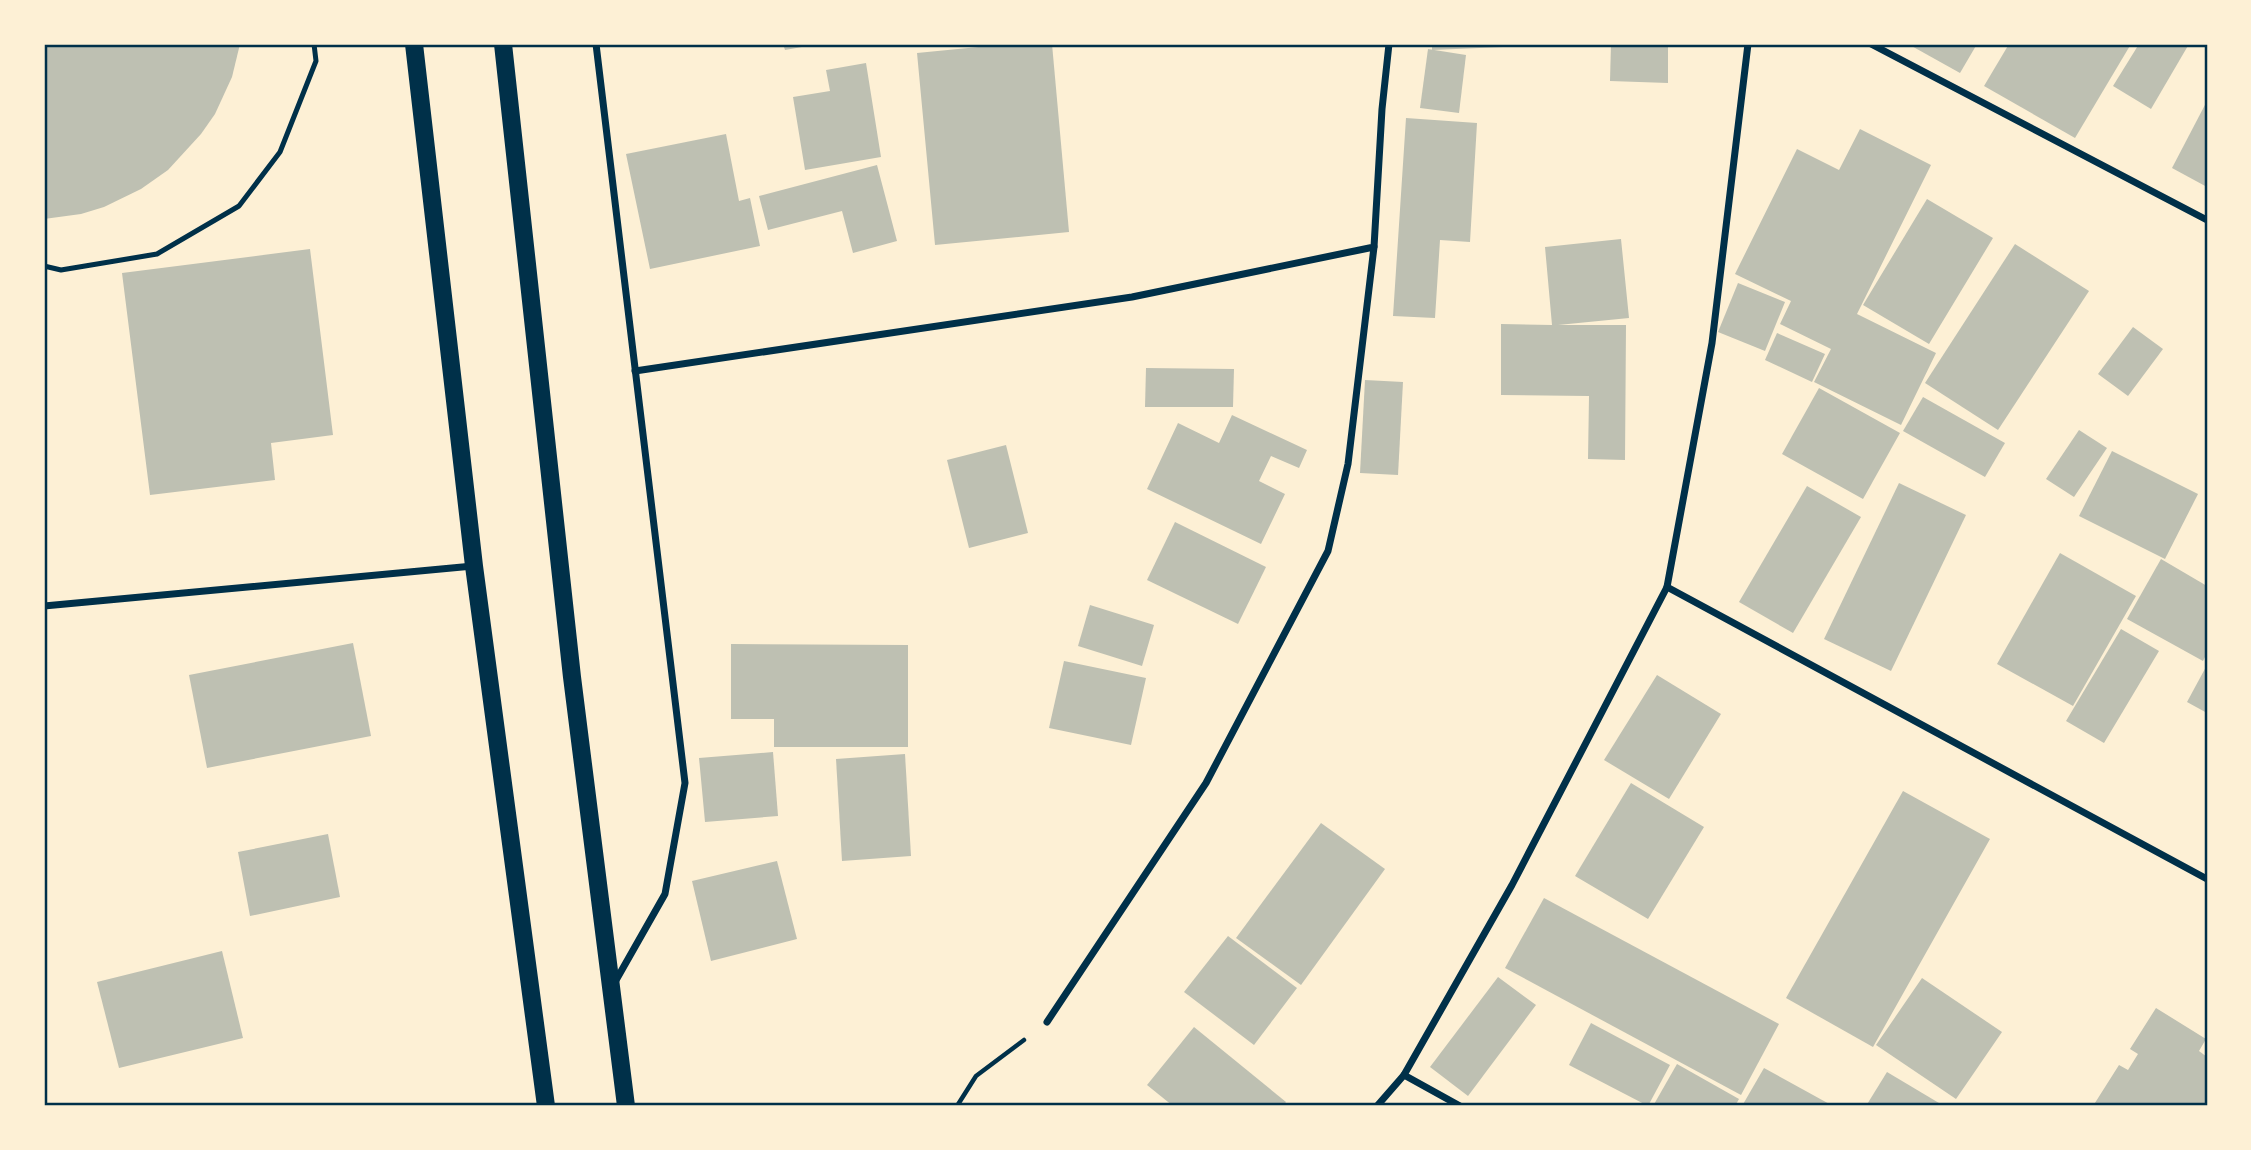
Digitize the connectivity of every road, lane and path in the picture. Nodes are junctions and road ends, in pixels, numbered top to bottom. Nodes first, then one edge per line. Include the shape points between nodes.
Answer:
1 (314, 44) edge
2 (414, 44) edge
3 (503, 44) edge
4 (596, 44) edge
5 (1389, 44) edge
6 (1748, 44) edge
7 (1871, 44) edge
8 (2207, 220) edge
9 (1374, 247) junction
10 (44, 266) edge
11 (635, 371) junction
12 (474, 566) junction
13 (1667, 587) junction
14 (44, 606) edge
15 (2207, 879) edge
16 (611, 989) junction
17 (1047, 1023) joint
18 (1404, 1075) junction
19 (546, 1106) edge
20 (626, 1106) edge
21 (957, 1106) edge
22 (1377, 1106) edge
23 (1460, 1106) edge

1 - 10 lane via 316,61 281,152 239,205 157,254 61,270
2 - 12 main road
3 - 16 main road
4 - 11 street
5 - 9 street
6 - 13 street via 1712,343
7 - 8 street
9 - 11 street via 1132,297
9 - 17 street via 1348,464 1328,551 1206,783
11 - 16 street via 685,783 665,894
12 - 14 street
12 - 19 main road
13 - 15 street
13 - 18 street via 1512,885
16 - 20 main road
17 - 21 path via 976,1076
18 - 22 street
18 - 23 street

